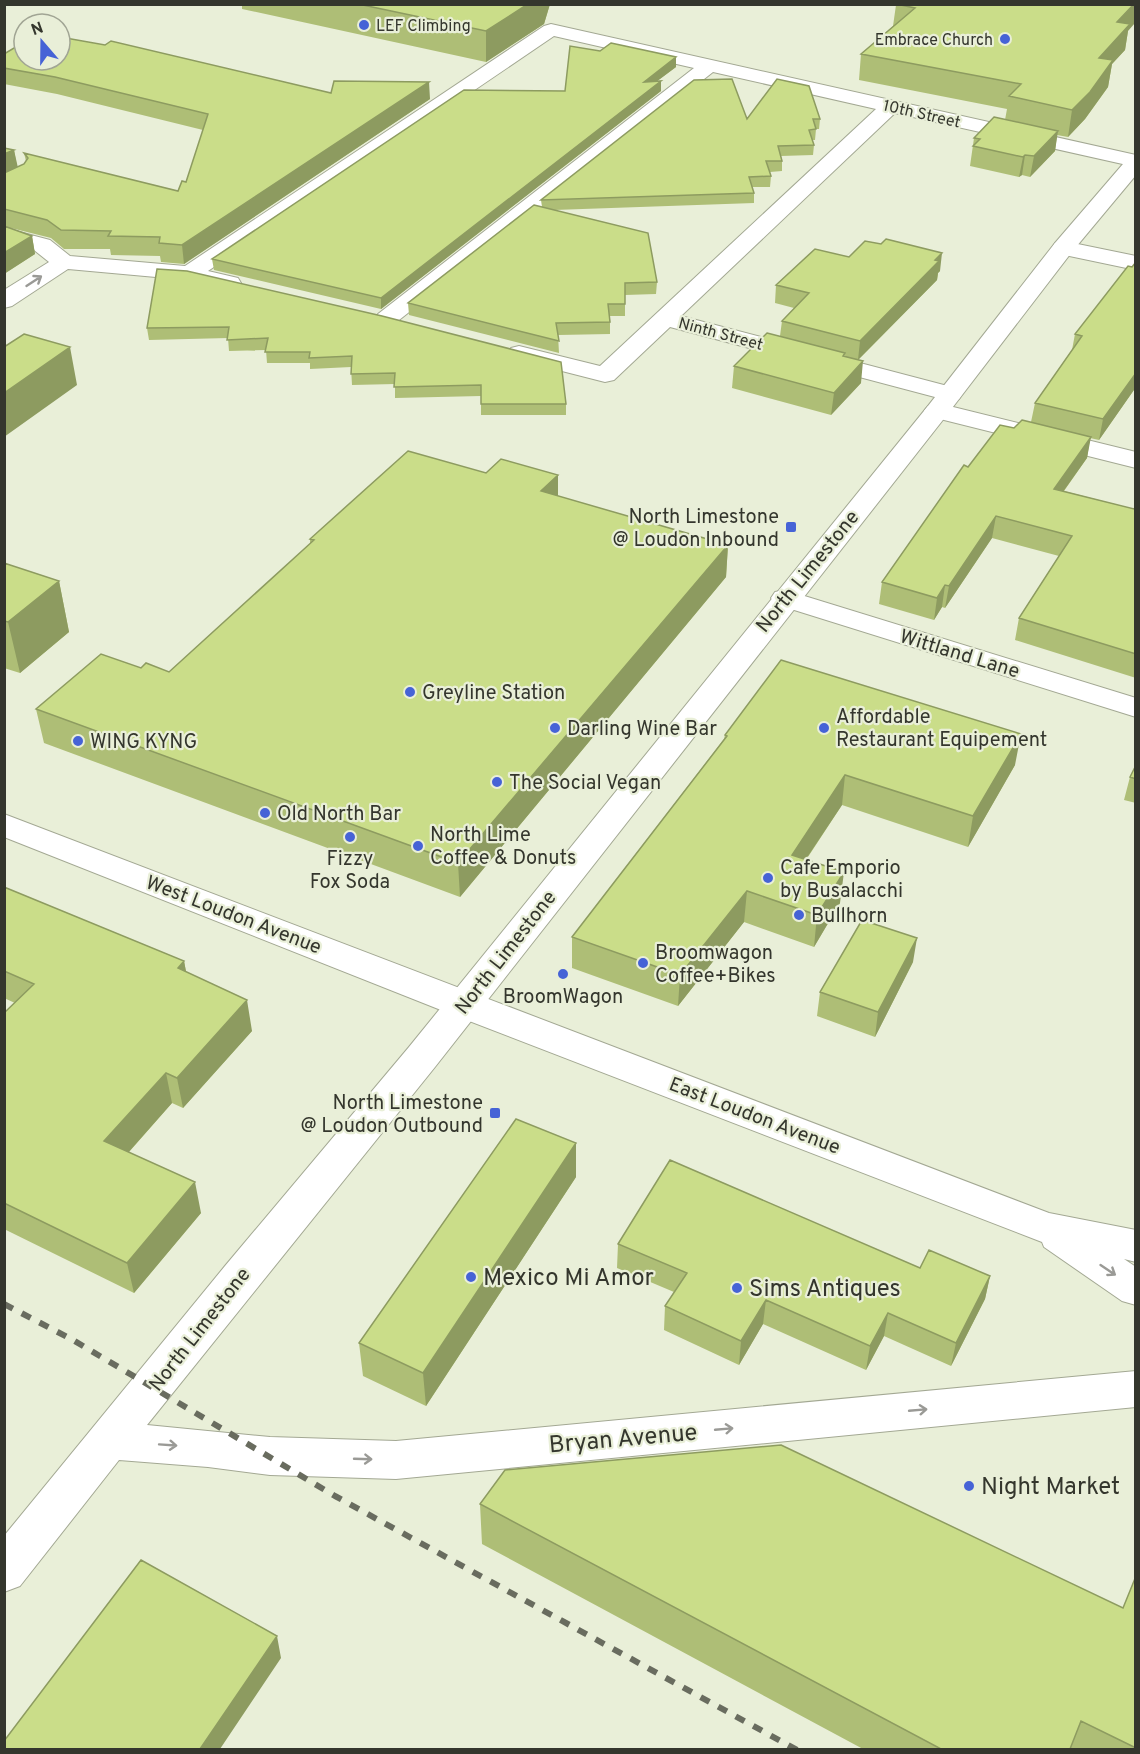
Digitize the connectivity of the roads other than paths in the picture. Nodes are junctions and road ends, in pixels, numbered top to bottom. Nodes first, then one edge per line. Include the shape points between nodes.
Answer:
1 (710, 65) junction
2 (891, 106) junction
3 (1136, 161) edge
4 (4, 234) edge
5 (1064, 248) junction
6 (64, 262) junction
7 (1136, 263) edge
8 (189, 273) junction
9 (247, 287) edge
10 (4, 301) edge
11 (363, 314) edge
12 (386, 319) junction
13 (666, 319) junction
14 (409, 325) edge
15 (501, 348) edge
16 (943, 403) junction
17 (1136, 460) edge
18 (785, 598) junction
19 (1136, 708) edge
20 (4, 825) edge
21 (463, 1005) junction
22 (1046, 1228) junction
23 (1136, 1246) edge
24 (1136, 1289) edge
25 (1136, 1389) edge
26 (110, 1441) junction
27 (4, 1571) edge

1 - 2 street, 10th Street
1 - 8 street, 10th Street via 551,30
1 - 12 street
2 - 3 street, 10th Street
2 - 13 street
3 - 5 street, North Limestone
4 - 6 street via 42,245
5 - 7 street
5 - 16 street, North Limestone
6 - 8 street
10 -> 6 street
8 - 9 street
11 - 12 street
12 - 14 street
13 - 15 street via 605,375
13 - 16 street, Ninth Street
16 - 17 street, Ninth Street
16 - 18 street, North Limestone
18 - 19 street, Wittland Lane
18 - 21 street, North Limestone
20 - 21 street, West Loudon Avenue
21 - 22 street, East Loudon Avenue
21 - 26 street, North Limestone
22 - 23 street, East Loudon Avenue
22 -> 24 street, East Loudon Avenue
26 -> 25 street, Bryan Avenue via 270,1456 396,1460
26 - 27 street, North Limestone

